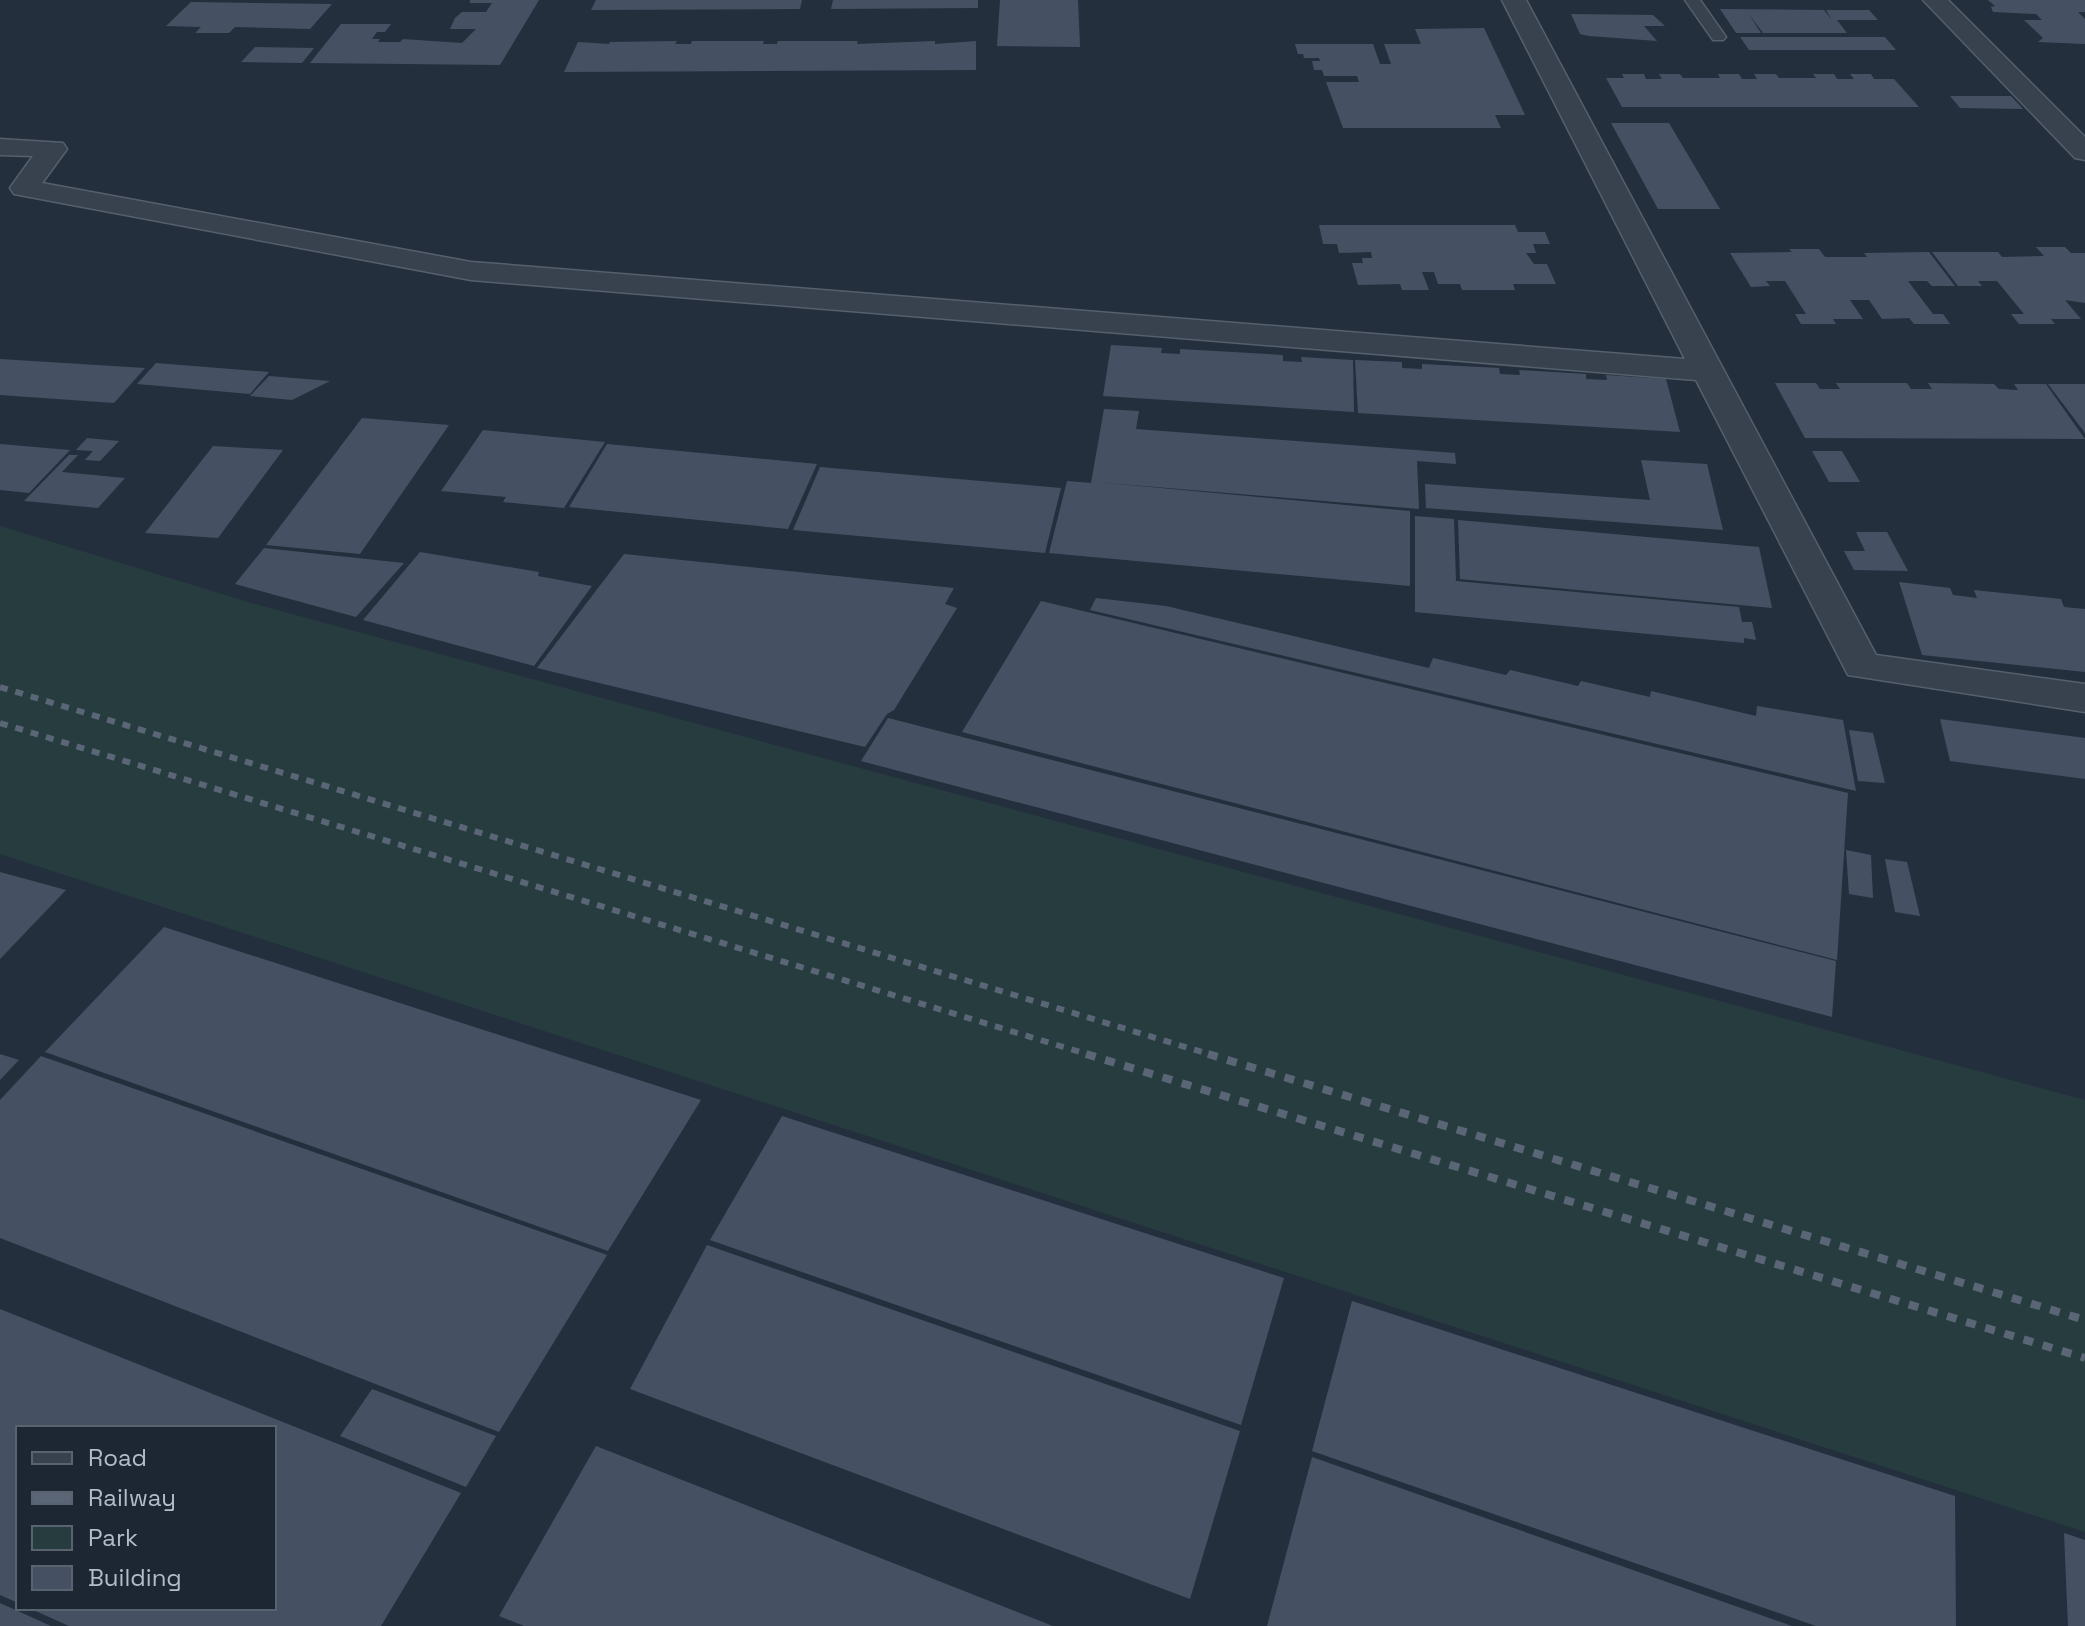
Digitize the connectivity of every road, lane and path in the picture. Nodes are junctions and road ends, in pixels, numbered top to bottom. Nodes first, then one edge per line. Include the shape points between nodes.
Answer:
1 (1514, 0) edge
2 (1692, 0) edge
3 (1935, 0) edge
4 (1718, 37) dead end
5 (0, 147) edge
6 (2085, 152) edge
7 (1709, 371) junction
8 (2085, 698) edge

1 - 7 street
2 - 4 lane
3 - 6 street
5 - 7 street via 53,149 24,188 471,271
7 - 8 street via 1862,666

